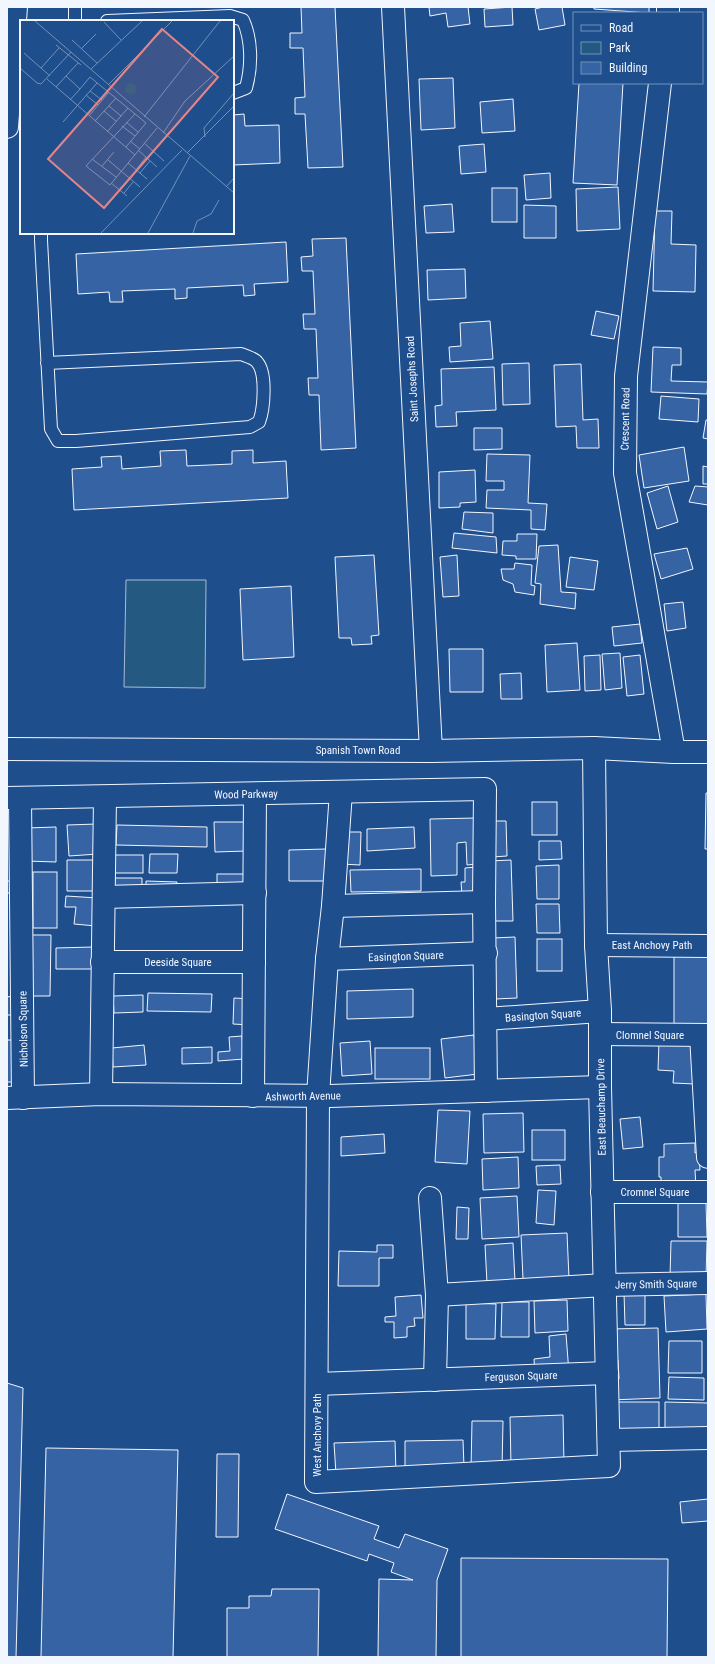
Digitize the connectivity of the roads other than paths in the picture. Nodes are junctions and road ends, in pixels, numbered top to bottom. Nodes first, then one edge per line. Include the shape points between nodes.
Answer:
1 (16, 7) edge
2 (75, 7) edge
3 (393, 7) edge
4 (75, 20) edge
5 (131, 20) edge
6 (660, 84) edge
7 (234, 93) edge
8 (7, 127) edge
9 (41, 234) edge
10 (47, 363) junction
11 (594, 748) junction
12 (7, 749) edge
13 (431, 750) junction
14 (674, 752) junction
15 (708, 752) edge
16 (341, 792) junction
17 (255, 794) junction
18 (105, 797) junction
19 (13, 798) edge
20 (255, 893) junction
21 (14, 896) edge
22 (104, 897) junction
23 (484, 902) junction
24 (333, 906) junction
25 (596, 945) junction
26 (708, 946) edge
27 (486, 953) junction
28 (327, 959) junction
29 (14, 961) edge
30 (102, 962) junction
31 (254, 962) junction
32 (600, 1011) junction
33 (486, 1019) junction
34 (600, 1034) junction
35 (704, 1035) edge
36 (600, 1087) junction
37 (486, 1091) junction
38 (101, 1094) junction
39 (253, 1096) junction
40 (318, 1096) junction
41 (15, 1098) edge
42 (708, 1157) edge
43 (602, 1192) junction
44 (708, 1192) edge
45 (430, 1198) dead end
46 (708, 1283) edge
47 (605, 1285) junction
48 (437, 1295) junction
49 (607, 1373) junction
50 (435, 1380) junction
51 (317, 1384) junction
52 (708, 1438) edge
53 (609, 1440) junction
54 (609, 1466) joint

1 - 8 street
2 - 4 lane
3 - 13 street, Saint Josephs Road
5 - 7 lane via 230,16 243,20 249,34 250,75 246,88
6 - 14 street, Crescent Road via 626,376 624,473
9 - 10 lane
10 - 10 lane via 241,354 256,360 263,370 263,412 259,422 250,427 58,441 51,429
11 - 13 street, Spanish Town Road
11 - 14 street, Spanish Town Road
11 - 25 street, East Beauchamp Drive
12 - 13 street, Spanish Town Road
14 - 15 street, Spanish Town Road
16 - 17 street, Wood Parkway
16 - 23 street, Wood Parkway via 485,789
16 - 24 street
17 - 18 street, Wood Parkway
17 - 20 street
18 - 19 street, Wood Parkway
18 - 22 street
19 - 21 street, Nicholson Square
20 - 22 street
20 - 31 street
21 - 29 street, Nicholson Square
22 - 30 street
23 - 24 street
23 - 27 street
24 - 28 street
25 - 26 street, East Anchovy Path
25 - 32 street, East Beauchamp Drive
27 - 28 street, Easington Square
27 - 33 street
28 - 40 street
29 - 41 street, Nicholson Square
30 - 31 street, Deeside Square
30 - 38 street
31 - 39 street
32 - 33 street, Basington Square
32 - 34 street, East Beauchamp Drive
33 - 37 street
34 - 35 street, Clomnel Square
34 - 36 street, East Beauchamp Drive
35 - 42 street, Clomnel Square
36 - 37 street, Ashworth Avenue
36 - 43 street, East Beauchamp Drive
37 - 40 street, Ashworth Avenue
38 - 39 street, Ashworth Avenue
38 - 41 street, Ashworth Avenue
39 - 40 street, Ashworth Avenue
40 - 51 street, West Anchovy Path
43 - 44 street, Cromnel Square
43 - 47 street, East Beauchamp Drive
45 - 48 street
46 - 47 street, Jerry Smith Square
47 - 48 street
47 - 49 street, East Beauchamp Drive
48 - 50 street
49 - 50 street, Ferguson Square
49 - 53 street, East Beauchamp Drive
50 - 51 street, Ferguson Square
51 - 54 street, West Anchovy Path via 316,1482
52 - 53 street
53 - 54 street, East Beauchamp Drive

